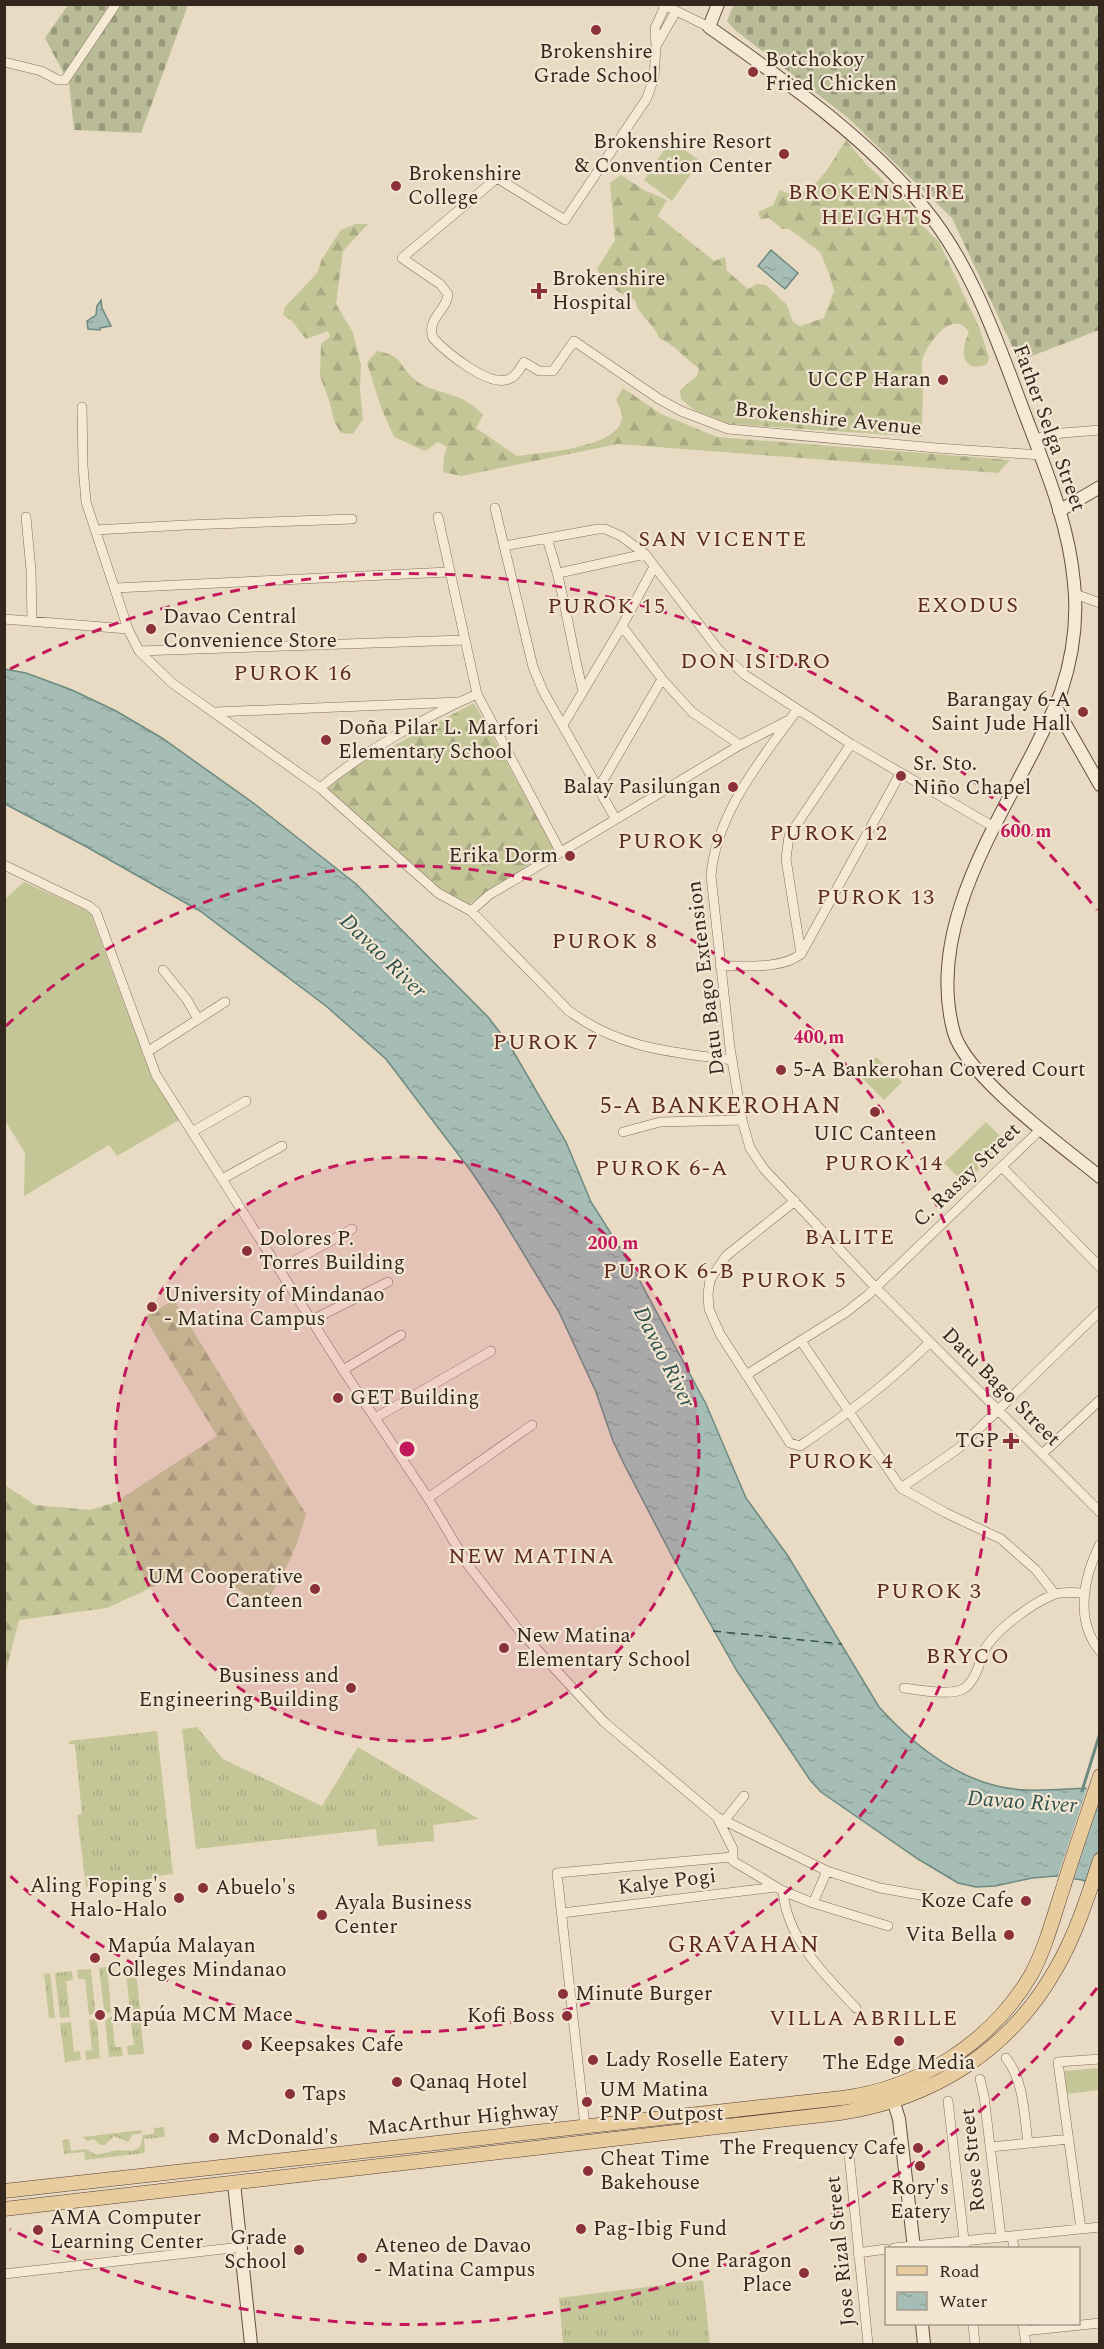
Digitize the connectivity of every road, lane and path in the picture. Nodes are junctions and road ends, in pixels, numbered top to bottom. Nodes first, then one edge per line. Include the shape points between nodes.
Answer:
1 (116, 4) edge
2 (718, 4) edge
3 (664, 5) edge
4 (676, 11) junction
5 (709, 27) junction
6 (657, 46) junction
7 (4, 62) edge
8 (82, 407) dead end
9 (1100, 430) edge
10 (1035, 439) junction
11 (1041, 455) junction
12 (1100, 487) edge
13 (495, 508) dead end
14 (1059, 511) junction
15 (26, 517) dead end
16 (438, 517) dead end
17 (352, 519) dead end
18 (95, 530) junction
19 (547, 539) junction
20 (504, 546) junction
21 (645, 554) junction
22 (654, 567) junction
23 (449, 572) junction
24 (559, 573) junction
25 (115, 588) junction
26 (1075, 594) junction
27 (1100, 603) edge
28 (4, 618) edge
29 (32, 621) junction
30 (622, 626) junction
31 (128, 628) junction
32 (464, 640) junction
33 (139, 651) junction
34 (662, 679) junction
35 (583, 691) junction
36 (477, 693) junction
37 (459, 702) junction
38 (1055, 706) junction
39 (797, 710) junction
40 (216, 712) junction
41 (789, 720) junction
42 (563, 724) junction
43 (851, 744) junction
44 (740, 745) junction
45 (900, 774) junction
46 (1100, 785) edge
47 (320, 788) junction
48 (598, 789) junction
49 (615, 818) junction
50 (994, 826) junction
51 (560, 851) junction
52 (4, 865) edge
53 (471, 911) junction
54 (801, 954) junction
55 (720, 966) junction
56 (163, 970) dead end
57 (225, 1002) dead end
58 (198, 1019) junction
59 (147, 1052) junction
60 (732, 1060) junction
61 (246, 1101) dead end
62 (742, 1120) junction
63 (1041, 1129) junction
64 (192, 1132) junction
65 (622, 1132) dead end
66 (282, 1146) dead end
67 (1002, 1167) junction
68 (1100, 1177) edge
69 (222, 1179) junction
70 (795, 1201) junction
71 (352, 1229) dead end
72 (1100, 1267) edge
73 (280, 1269) junction
74 (387, 1282) dead end
75 (876, 1288) junction
76 (1100, 1311) edge
77 (312, 1320) junction
78 (401, 1335) dead end
79 (801, 1341) junction
80 (930, 1342) junction
81 (491, 1351) dead end
82 (344, 1370) junction
83 (746, 1375) junction
84 (1100, 1400) edge
85 (999, 1410) junction
86 (849, 1413) junction
87 (375, 1418) junction
88 (532, 1425) dead end
89 (1042, 1454) junction
90 (901, 1488) junction
91 (428, 1498) junction
92 (1100, 1512) edge
93 (1100, 1544) edge
94 (1054, 1593) junction
95 (1085, 1593) junction
96 (1100, 1651) edge
97 (904, 1688) dead end
98 (1100, 1776) edge
99 (744, 1796) dead end
100 (720, 1819) junction
101 (732, 1857) junction
102 (1100, 1860) edge
103 (827, 1871) junction
104 (779, 1889) junction
105 (926, 1896) dead end
106 (813, 1903) junction
107 (562, 1913) junction
108 (888, 1926) dead end
109 (856, 2008) dead end
110 (1006, 2058) dead end
111 (1100, 2059) edge
112 (980, 2079) dead end
113 (890, 2088) junction
114 (948, 2101) dead end
115 (894, 2102) junction
116 (585, 2126) junction
117 (1069, 2139) junction
118 (1028, 2143) junction
119 (990, 2147) junction
120 (849, 2154) dead end
121 (234, 2183) junction
122 (40, 2187) junction
123 (4, 2191) edge
124 (42, 2205) junction
125 (4, 2209) edge
126 (1100, 2227) edge
127 (1081, 2229) junction
128 (1012, 2236) junction
129 (1001, 2237) junction
130 (964, 2245) edge
131 (241, 2247) junction
132 (914, 2247) edge
133 (1014, 2247) edge
134 (885, 2249) edge
135 (858, 2253) junction
136 (4, 2274) edge
137 (1100, 2323) edge
138 (1080, 2324) edge
139 (922, 2325) edge
140 (973, 2325) edge
141 (1062, 2325) edge
142 (1023, 2327) edge
143 (251, 2344) edge
144 (868, 2344) edge
145 (924, 2344) edge
146 (975, 2344) edge
147 (1026, 2344) edge

1 - 7 street via 65,80
2 - 5 main road
3 - 4 street, Father Selga Street
3 - 6 street, Brokenshire Avenue via 655,28
4 - 5 street, Father Selga Street
4 - 6 street, Brokenshire Avenue
5 - 10 main road, Father Selga Street via 839,125 927,210 949,242 975,294
6 - 11 street, Brokenshire Avenue via 647,98 565,220 497,178 402,258 448,294 431,325 436,341 479,374 500,381 512,378 524,362 544,373 553,370 574,341 659,399 728,429
8 - 18 street via 84,484
9 - 10 street
10 - 11 main road, Father Selga Street
11 - 14 main road, Father Selga Street
12 - 14 main road
13 - 20 street
14 - 26 main road, Father Selga Street
15 - 29 street
16 - 23 street
17 - 18 street
18 - 25 street
19 - 20 street
19 - 21 street via 605,529
19 - 24 street
20 - 42 street via 532,667
21 - 22 street
21 - 24 street
22 - 30 street
22 - 39 street via 725,658
23 - 25 street
23 - 32 street
24 - 35 street
25 - 31 street
26 - 27 street
26 - 38 main road, Father Selga Street via 1070,660
28 - 29 street
29 - 31 street
30 - 34 street
30 - 35 street
31 - 33 street
32 - 33 street
32 - 36 street
33 - 40 street via 172,683
34 - 44 street via 692,712
34 - 48 street
35 - 42 street
36 - 37 street
36 - 51 street
37 - 40 street
37 - 47 street via 342,769
38 - 46 main road
38 - 50 main road, Father Selga Street
39 - 41 street, Datu Bago Extension
39 - 43 street
40 - 47 street
41 - 44 street
41 - 55 street, Datu Bago Extension via 735,802 712,859
42 - 48 street
43 - 45 street
43 - 54 street via 789,836 786,847
44 - 49 street
45 - 50 street
45 - 54 street
47 - 53 street via 438,893
48 - 49 street
49 - 51 street
50 - 63 main road, Father Selga Street via 967,887 954,934 948,982 951,1018 957,1042 968,1058
51 - 53 street via 489,895
52 - 59 street via 94,910
53 - 60 street via 569,1011 596,1029 637,1045
54 - 55 street via 793,961
55 - 60 street, Datu Bago Extension
56 - 58 street
57 - 58 street
58 - 59 street
59 - 64 street via 156,1075
60 - 62 street, Datu Bago Extension
61 - 64 street
62 - 65 street via 660,1122
62 - 70 street, Datu Bago Extension via 756,1159
63 - 67 street, C. Rasay Street
63 - 68 main road, Father Selga Street
64 - 69 street
66 - 69 street
67 - 72 street
67 - 75 street, C. Rasay Street
69 - 73 street
70 - 75 street, Datu Bago Extension
70 - 83 street via 736,1246 710,1280 709,1309
71 - 73 street
73 - 77 street
74 - 77 street
75 - 79 street, C. Rasay Street
75 - 80 street, Datu Bago Street
76 - 85 street
77 - 82 street
78 - 82 street
79 - 83 street, C. Rasay Street
79 - 86 street
80 - 85 street, Datu Bago Street
80 - 86 street via 895,1377
81 - 87 street
82 - 87 street
83 - 86 street via 794,1446 800,1446
84 - 89 street
85 - 89 street, Datu Bago Street
85 - 90 street via 942,1462
86 - 90 street
87 - 91 street
88 - 91 street
89 - 92 street, Datu Bago Street
90 - 94 street via 1001,1539 1020,1553
91 - 100 street via 468,1565 519,1630 604,1722
93 - 95 street
94 - 95 street
94 - 97 street via 995,1636 967,1687 961,1691
95 - 96 street via 1087,1629
98 - 113 main road, MacArthur Highway via 1038,1959 1019,1993 981,2036 965,2048
99 - 100 street
100 - 101 street via 733,1849
100 - 103 street
101 - 104 street
101 - 107 street via 557,1873
102 - 115 main road, MacArthur Highway via 1057,1967 1016,2023 960,2070
103 - 105 street via 880,1888
103 - 106 street
104 - 106 street
104 - 107 street, Kalye Pogi
104 - 109 street via 803,1948
106 - 108 street
107 - 116 street
110 - 118 street via 1019,2080
111 - 117 street via 1058,2062
112 - 119 street, Rose Street
113 - 115 main road
113 - 116 main road, MacArthur Highway via 853,2097
114 - 130 street
115 - 121 main road, MacArthur Highway via 831,2114
115 - 132 main road
116 - 122 main road, MacArthur Highway
117 - 118 street
117 - 127 street
118 - 119 street
119 - 129 street, Rose Street
120 - 135 street, Jose Rizal Street
121 - 124 main road, MacArthur Highway
121 - 131 main road
122 - 123 main road, MacArthur Highway
122 - 124 main road
124 - 125 main road, MacArthur Highway
126 - 127 street
127 - 128 street
128 - 129 street
128 - 133 street
129 - 130 street
130 - 132 street
131 - 136 street
131 - 143 main road
134 - 135 street
135 - 144 street, Jose Rizal Street
137 - 138 street
139 - 145 main road
140 - 146 street
141 - 142 street
142 - 147 street

